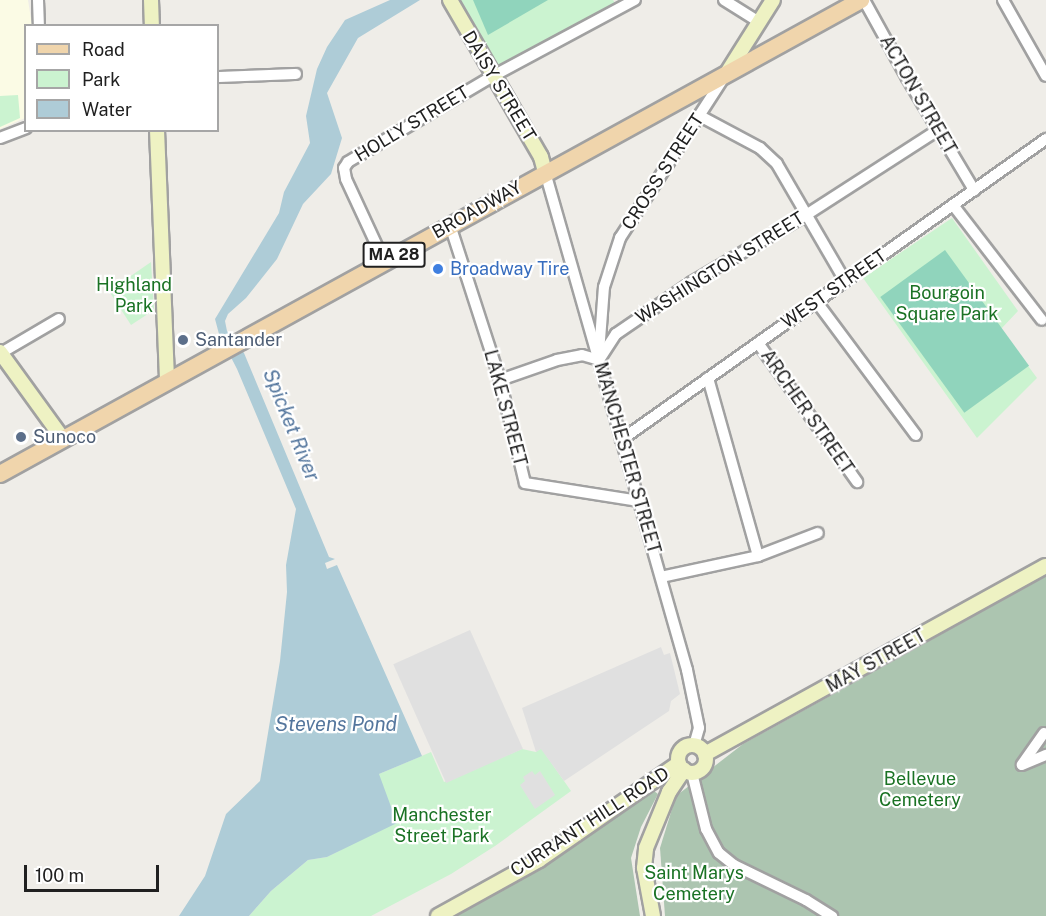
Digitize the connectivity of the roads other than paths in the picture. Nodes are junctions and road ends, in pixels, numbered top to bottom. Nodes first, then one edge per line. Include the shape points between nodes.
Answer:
1 (38, 0) edge
2 (151, 0) edge
3 (450, 0) edge
4 (635, 0) edge
5 (724, 0) edge
6 (772, 0) edge
7 (863, 0) edge
8 (1004, 0) edge
9 (759, 22) junction
10 (39, 24) edge
11 (152, 24) edge
12 (727, 73) junction
13 (296, 74) dead end
14 (493, 76) junction
15 (1046, 76) edge
16 (219, 77) edge
17 (700, 116) junction
18 (24, 129) edge
19 (938, 130) junction
20 (157, 132) edge
21 (0, 138) edge
22 (1046, 139) edge
23 (545, 172) junction
24 (974, 190) junction
25 (953, 205) junction
26 (806, 215) junction
27 (450, 225) junction
28 (384, 261) junction
29 (845, 281) junction
30 (816, 301) junction
31 (59, 319) dead end
32 (1042, 320) dead end
33 (758, 342) junction
34 (0, 352) edge
35 (599, 360) junction
36 (708, 378) junction
37 (500, 380) junction
38 (167, 381) junction
39 (916, 435) dead end
40 (63, 439) junction
41 (621, 440) junction
42 (0, 474) edge
43 (857, 482) dead end
44 (639, 501) junction
45 (818, 533) dead end
46 (758, 556) junction
47 (1046, 566) edge
48 (661, 577) junction
49 (1044, 733) dead end
50 (699, 749) junction
51 (1046, 755) edge
52 (685, 769) junction
53 (438, 916) edge
54 (653, 916) edge
55 (832, 916) edge

1 - 10 street
2 - 11 main road
3 - 14 main road, DAISY STREET
4 - 14 street, HOLLY STREET
5 - 9 street
6 - 9 main road, CROSS STREET
7 - 12 main road, BROADWAY / MA 28
7 - 19 street, ACTON STREET
8 - 15 street
9 - 12 main road, CROSS STREET
12 - 17 street, CROSS STREET
12 - 23 main road, BROADWAY / MA 28
13 - 16 street
14 - 23 main road, DAISY STREET via 541,157
14 - 28 street, HOLLY STREET via 348,162 344,168
17 - 26 street via 760,148 777,164
17 - 35 street, CROSS STREET via 612,256 604,287
18 - 21 street
19 - 24 street, ACTON STREET
19 - 26 street, WASHINGTON STREET
20 - 38 main road
22 - 24 street, WEST STREET
23 - 27 main road, BROADWAY / MA 28
23 - 35 street, MANCHESTER STREET
24 - 25 street, WEST STREET
25 - 29 street, WEST STREET
25 - 32 street
26 - 29 street
26 - 35 street, WASHINGTON STREET via 692,282 616,334
27 - 28 main road, BROADWAY / MA 28
27 - 37 street, LAKE STREET
28 - 38 main road, BROADWAY / MA 28
29 - 30 street, WEST STREET
30 - 33 street, WEST STREET
30 - 39 street
31 - 34 street
33 - 36 street, WEST STREET
33 - 43 street, ARCHER STREET
34 - 40 main road
35 - 37 street via 582,356 557,360
35 - 41 street, MANCHESTER STREET
36 - 41 street, WEST STREET
36 - 46 street
37 - 44 street, LAKE STREET via 525,483
38 - 40 main road, BROADWAY / MA 28
40 - 42 main road, BROADWAY / MA 28
41 - 44 street, MANCHESTER STREET
44 - 48 street, MANCHESTER STREET
45 - 46 street
46 - 48 street
47 - 50 main road, MAY STREET
48 - 50 street, MANCHESTER STREET via 697,716
49 - 51 street via 1022,765
50 - 52 main road via 703,766
50 - 52 main road via 681,750
52 - 53 main road, CURRANT HILL ROAD via 539,860
52 - 54 main road via 668,794 646,848 644,868
52 - 55 street via 706,829 719,853 734,866

